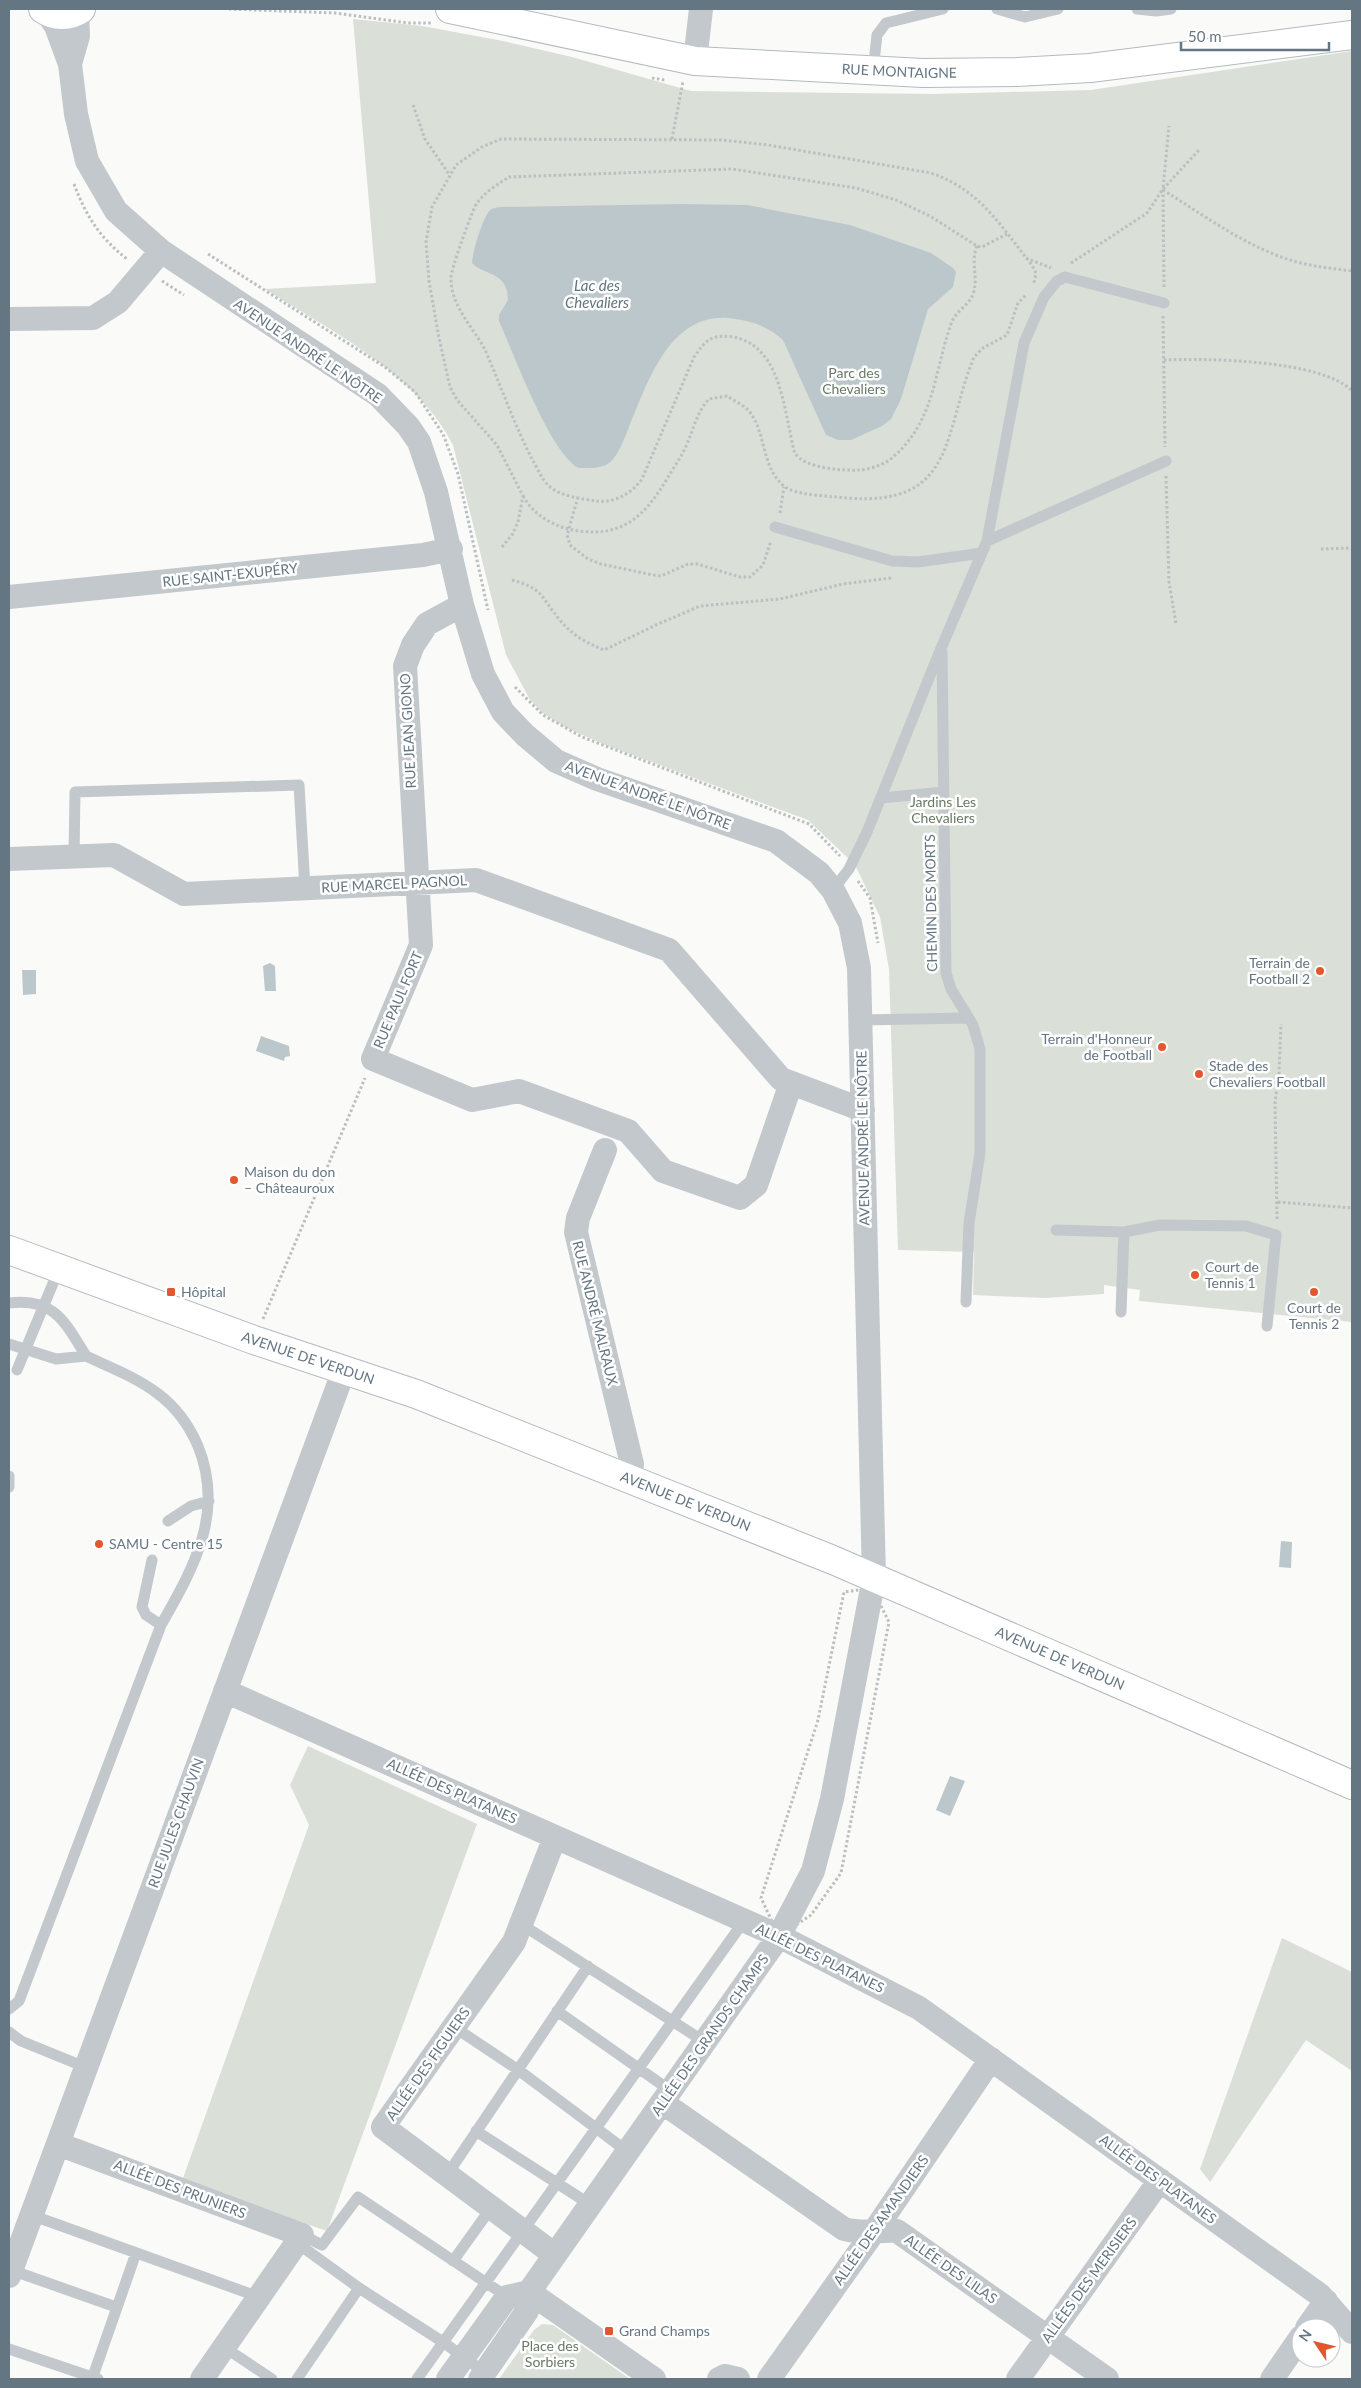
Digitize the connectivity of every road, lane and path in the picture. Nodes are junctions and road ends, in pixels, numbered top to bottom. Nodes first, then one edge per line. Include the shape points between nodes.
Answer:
1 (450, 9) edge
2 (701, 9) edge
3 (943, 9) edge
4 (997, 9) edge
5 (1058, 9) edge
6 (1136, 9) edge
7 (1171, 9) edge
8 (44, 10) edge
9 (79, 10) edge
10 (1352, 35) edge
11 (691, 60) junction
12 (70, 64) junction
13 (873, 71) junction
14 (413, 105) dead end
15 (1169, 126) dead end
16 (672, 139) junction
17 (1199, 150) dead end
18 (449, 174) junction
19 (1163, 189) junction
20 (1007, 234) junction
21 (977, 246) junction
22 (161, 251) junction
23 (205, 252) dead end
24 (1026, 258) junction
25 (1352, 271) edge
26 (1058, 276) junction
27 (160, 280) dead end
28 (1034, 286) dead end
29 (1031, 292) dead end
30 (185, 295) dead end
31 (1164, 303) junction
32 (9, 320) edge
33 (1164, 360) junction
34 (1352, 391) edge
35 (1166, 461) junction
36 (784, 487) junction
37 (523, 496) junction
38 (578, 497) junction
39 (775, 527) junction
40 (568, 530) junction
41 (987, 541) junction
42 (502, 547) dead end
43 (1352, 548) edge
44 (451, 549) junction
45 (1320, 549) dead end
46 (982, 553) junction
47 (898, 578) dead end
48 (512, 580) dead end
49 (9, 597) edge
50 (462, 604) junction
51 (490, 620) dead end
52 (1176, 624) dead end
53 (942, 646) junction
54 (513, 685) dead end
55 (944, 792) junction
56 (881, 798) junction
57 (74, 856) junction
58 (9, 858) edge
59 (849, 869) junction
60 (416, 884) junction
61 (305, 888) junction
62 (833, 890) junction
63 (878, 946) dead end
64 (968, 1018) junction
65 (860, 1020) junction
66 (1280, 1024) dead end
67 (373, 1060) junction
68 (791, 1083) junction
69 (862, 1110) junction
70 (605, 1150) dead end
71 (1278, 1202) junction
72 (1352, 1208) edge
73 (1056, 1230) dead end
74 (1124, 1232) junction
75 (1276, 1235) junction
76 (9, 1250) edge
77 (59, 1269) junction
78 (966, 1302) dead end
79 (9, 1303) edge
80 (44, 1304) junction
81 (1121, 1312) dead end
82 (1267, 1326) dead end
83 (254, 1340) junction
84 (9, 1344) edge
85 (25, 1350) junction
86 (86, 1356) junction
87 (17, 1370) dead end
88 (344, 1370) junction
89 (9, 1476) edge
90 (629, 1479) junction
91 (9, 1486) edge
92 (209, 1501) junction
93 (168, 1521) dead end
94 (152, 1560) dead end
95 (873, 1583) junction
96 (162, 1625) junction
97 (225, 1691) junction
98 (1352, 1785) edge
99 (555, 1837) junction
100 (744, 1920) junction
101 (520, 1924) junction
102 (779, 1936) junction
103 (588, 1966) junction
104 (9, 2009) edge
105 (557, 2011) junction
106 (673, 2022) junction
107 (454, 2027) junction
108 (9, 2032) edge
109 (705, 2042) junction
110 (991, 2059) junction
111 (85, 2068) junction
112 (517, 2069) junction
113 (639, 2070) junction
114 (667, 2097) junction
115 (596, 2129) junction
116 (476, 2131) junction
117 (58, 2144) junction
118 (628, 2152) junction
119 (447, 2175) junction
120 (1160, 2180) junction
121 (557, 2184) junction
122 (591, 2205) junction
123 (490, 2208) junction
124 (32, 2215) junction
125 (875, 2230) junction
126 (522, 2232) junction
127 (300, 2239) junction
128 (136, 2253) junction
129 (554, 2255) junction
130 (453, 2261) junction
131 (10, 2273) edge
132 (487, 2282) junction
133 (358, 2288) junction
134 (259, 2297) junction
135 (521, 2300) junction
136 (1326, 2301) junction
137 (116, 2307) junction
138 (1314, 2318) edge
139 (1352, 2332) edge
140 (1047, 2337) junction
141 (443, 2342) junction
142 (224, 2347) junction
143 (9, 2349) edge
144 (1291, 2351) edge
145 (464, 2358) junction
146 (482, 2376) edge
147 (95, 2379) edge
148 (202, 2379) edge
149 (272, 2379) edge
150 (297, 2379) edge
151 (417, 2379) edge
152 (448, 2379) edge
153 (654, 2379) edge
154 (719, 2379) edge
155 (738, 2379) edge
156 (769, 2379) edge
157 (1018, 2379) edge
158 (1107, 2379) edge
159 (1272, 2379) edge

1 - 11 main road, RUE MONTAIGNE
2 - 11 street
3 - 13 lane via 886,23 877,35
4 - 5 lane via 1025,17
6 - 7 lane
8 - 9 main road via 66,15
8 - 12 street, AVENUE ANDRÉ LE NÔTRE via 56,26
9 - 12 street, AVENUE ANDRÉ LE NÔTRE via 78,36
10 - 13 main road, RUE MONTAIGNE via 1050,71
11 - 13 main road, RUE MONTAIGNE
11 - 16 path
12 - 22 street, AVENUE ANDRÉ LE NÔTRE via 76,114 87,161 116,211
14 - 18 path via 425,139
15 - 19 path
16 - 18 path via 501,140 471,154
16 - 20 path via 768,145 931,173 962,186
17 - 19 path
18 - 37 path via 432,207 426,242 429,281 444,363 452,393 497,445
19 - 25 path via 1237,236 1275,254 1300,263
19 - 26 path via 1152,207 1139,219 1098,243
19 - 31 path
20 - 21 path via 982,247
20 - 24 path
21 - 38 path via 972,261 973,294 950,325 926,410 908,442 891,459 860,471 811,465 802,460 795,453 783,397 767,359 753,344 720,335 706,342 694,357 636,488 609,500
21 - 38 path via 930,216 896,200 856,188 732,170 509,176 473,208 450,277 452,290 461,313 485,350 543,480 550,488
22 - 32 street via 118,302 93,318
22 - 44 street, AVENUE ANDRÉ LE NÔTRE via 378,395 419,442
23 - 51 path via 385,367 415,392 443,434 458,474
24 - 26 path via 1045,264
24 - 28 path via 1035,269
26 - 31 lane
26 - 41 lane via 1044,297 1024,343
27 - 30 path
29 - 36 path via 1018,304 1007,336 983,348 974,357 942,458 924,483 907,492 861,499 805,494
31 - 33 path
33 - 34 path via 1234,360 1268,364 1335,380
33 - 35 path
35 - 41 lane
35 - 52 path via 1169,582
36 - 39 path via 784,500
36 - 40 path via 766,457 747,409 727,396 718,396 709,399 699,410 683,454 647,510 619,528 586,532
37 - 40 path via 538,516
37 - 42 path via 518,522
38 - 40 path
39 - 40 path via 763,565 750,577 697,564 688,564 661,576 601,564 588,559 570,545
39 - 46 lane via 892,560 918,562
41 - 46 lane
43 - 45 path
44 - 49 street, RUE SAINT-EXUPÉRY via 424,555
44 - 50 street, AVENUE ANDRÉ LE NÔTRE
46 - 53 lane
47 - 48 path via 852,582 780,599 700,606 604,650 578,638 559,619 543,595 527,584
50 - 60 street, RUE JEAN GIONO via 427,624 413,645 405,666
50 - 62 street, AVENUE ANDRÉ LE NÔTRE via 483,674 503,712 556,761 597,779 776,841 820,872
53 - 55 lane, CHEMIN DES MORTS
53 - 56 lane
54 - 59 path via 543,715 582,737 809,824
55 - 56 lane
55 - 64 lane, CHEMIN DES MORTS via 946,973 951,989
56 - 59 lane
57 - 58 street, RUE MARCEL PAGNOL
57 - 61 street, RUE MARCEL PAGNOL via 114,855 184,894
57 - 61 lane via 75,792 299,785
59 - 62 lane
59 - 63 path via 870,898
60 - 61 street, RUE MARCEL PAGNOL
60 - 67 street, RUE PAUL FORT via 421,945
60 - 68 street, RUE MARCEL PAGNOL via 476,880 669,950 781,1079
62 - 65 street, AVENUE ANDRÉ LE NÔTRE via 850,923 859,968
64 - 65 lane
64 - 78 lane, CHEMIN DES MORTS via 980,1049 980,1153 969,1224
65 - 69 street, AVENUE ANDRÉ LE NÔTRE
66 - 71 path via 1280,1072 1274,1102
67 - 68 street, RUE PAUL FORT via 472,1100 519,1090 628,1131 662,1171 740,1198 756,1185
67 - 83 path
68 - 69 street, RUE MARCEL PAGNOL
69 - 95 street, AVENUE ANDRÉ LE NÔTRE
70 - 90 street, RUE ANDRÉ MALRAUX via 578,1218 576,1232 632,1464
71 - 72 path
71 - 75 path
73 - 74 lane
74 - 75 lane via 1160,1225 1246,1226
74 - 81 lane
75 - 82 lane
76 - 77 main road, AVENUE DE VERDUN
77 - 80 lane
77 - 83 main road, AVENUE DE VERDUN
79 - 80 lane
80 - 85 lane
80 - 86 lane via 66,1324
83 - 88 main road, AVENUE DE VERDUN
84 - 85 lane
85 - 86 lane via 56,1359
85 - 87 lane
86 - 92 lane via 157,1393 189,1424 206,1465
88 - 90 main road, AVENUE DE VERDUN via 416,1394
88 - 97 street, RUE JULES CHAUVIN
89 - 91 lane
90 - 95 main road, AVENUE DE VERDUN
92 - 93 lane via 191,1506
92 - 96 lane via 207,1528 187,1578
94 - 96 lane via 142,1606 146,1615
95 - 98 main road, AVENUE DE VERDUN
95 - 102 street, ALLÉE DES GRANDS CHAMPS via 832,1799 813,1871
95 - 102 path via 844,1592 818,1720 761,1898
96 - 104 lane via 19,2001
97 - 99 street, ALLÉE DES PLATANES
97 - 111 street, RUE JULES CHAUVIN
99 - 100 street, ALLÉE DES PLATANES
99 - 101 street, ALLÉE DES FIGUIERS
100 - 102 street, ALLÉE DES PLATANES
100 - 106 lane
101 - 103 lane
101 - 107 street, ALLÉE DES FIGUIERS via 514,1942
102 - 109 street, ALLÉE DES GRANDS CHAMPS
102 - 110 street, ALLÉE DES PLATANES via 919,2008
103 - 105 lane
103 - 106 lane
105 - 112 lane
105 - 113 lane
106 - 109 lane
106 - 113 lane
107 - 112 lane
107 - 119 street, ALLÉE DES FIGUIERS via 383,2127
108 - 111 lane via 21,2041
109 - 114 street, ALLÉE DES GRANDS CHAMPS
110 - 120 street, ALLÉE DES PLATANES
110 - 125 street, ALLÉE DES AMANDIERS
111 - 117 street, RUE JULES CHAUVIN
112 - 115 lane
112 - 116 lane
113 - 114 lane
113 - 115 lane
114 - 118 street, ALLÉE DES GRANDS CHAMPS
114 - 125 street, ALLÉE DES LILAS via 844,2229 859,2233
115 - 118 lane
115 - 121 lane
116 - 119 lane
116 - 121 lane
117 - 124 street, RUE JULES CHAUVIN
117 - 127 street, ALLÉE DES PRUNIERS
118 - 122 street, ALLÉE DES GRANDS CHAMPS
119 - 123 street, ALLÉE DES FIGUIERS
120 - 136 street, ALLÉE DES PLATANES
120 - 140 street, ALLÉES DES MERISIERS
121 - 122 lane
121 - 126 lane
122 - 129 street, ALLÉE DES GRANDS CHAMPS
123 - 126 street, ALLÉE DES FIGUIERS
123 - 130 lane
124 - 128 lane
124 - 131 street, RUE JULES CHAUVIN
125 - 140 street, ALLÉE DES LILAS via 897,2231
125 - 156 street, ALLÉE DES AMANDIERS
126 - 129 street, ALLÉE DES FIGUIERS
126 - 132 lane
127 - 130 lane via 322,2245 358,2197
127 - 133 lane
127 - 134 street
128 - 134 lane
128 - 137 lane
129 - 135 street, ALLÉE DES GRANDS CHAMPS
130 - 132 lane
131 - 137 lane
132 - 135 lane
132 - 141 lane
133 - 141 lane
133 - 150 lane
134 - 142 street
135 - 145 street, ALLÉE DES GRANDS CHAMPS
135 - 146 street, ALLÉE DES GRANDS CHAMPS
135 - 153 street
136 - 138 street
136 - 139 street, ALLÉE DES PLATANES
137 - 147 lane
140 - 157 street, ALLÉES DES MERISIERS
140 - 158 street, ALLÉE DES LILAS
141 - 145 lane
141 - 151 lane
142 - 148 street
142 - 149 lane
143 - 147 lane
144 - 159 street
145 - 146 lane
145 - 152 street, ALLÉE DES GRANDS CHAMPS
154 - 155 street via 725,2376

